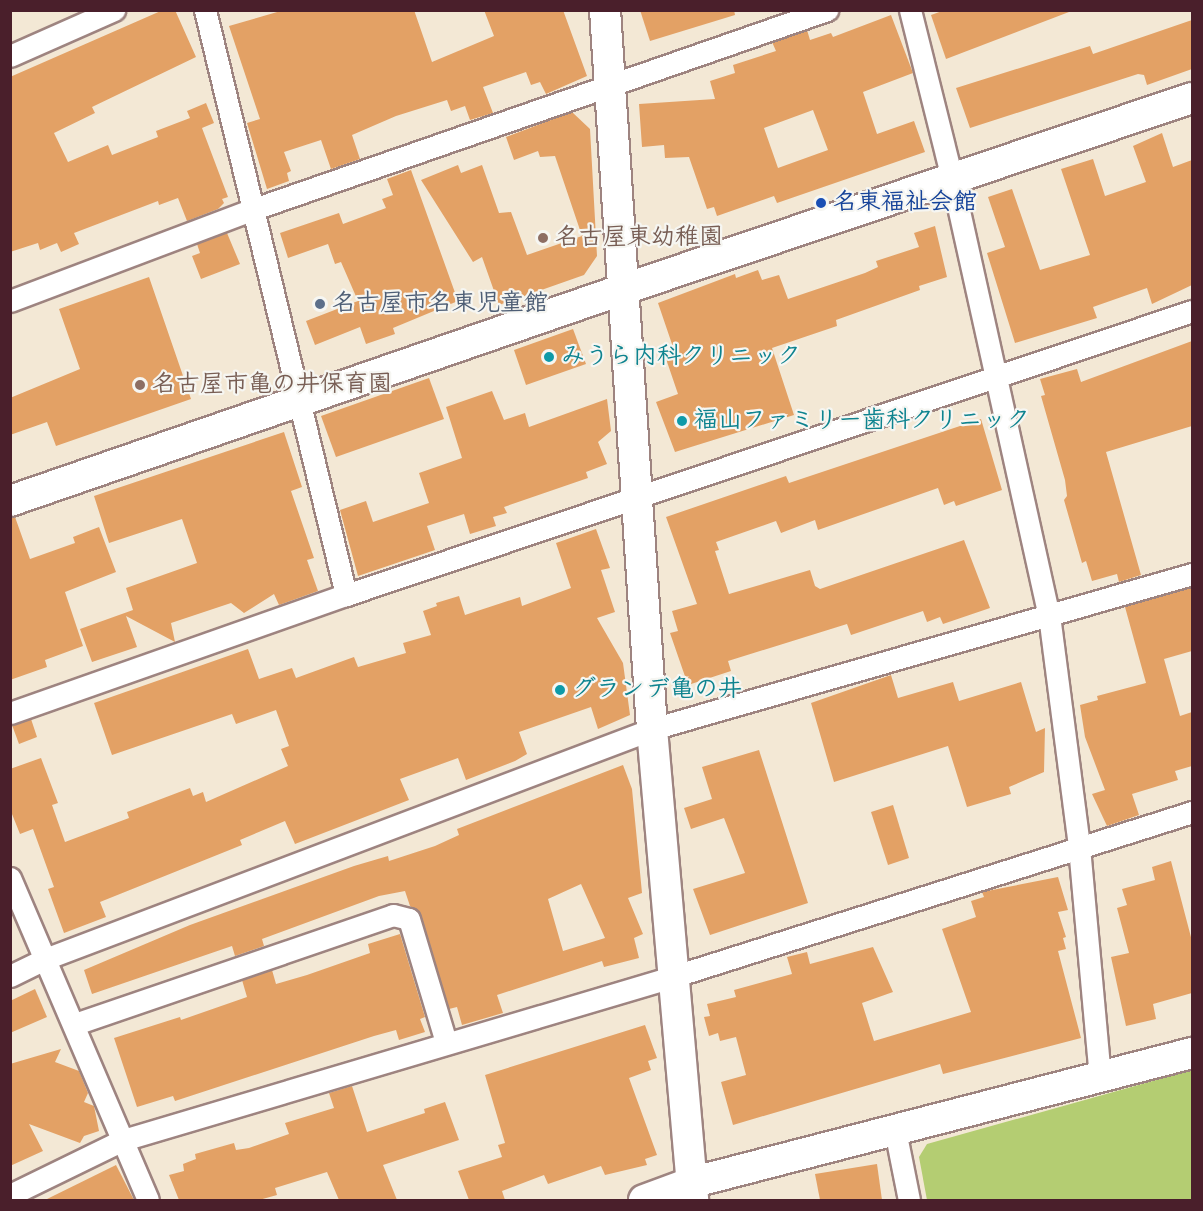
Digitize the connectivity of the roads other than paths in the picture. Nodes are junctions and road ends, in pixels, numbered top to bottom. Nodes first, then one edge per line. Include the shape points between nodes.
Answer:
1 (114, 10) edge
2 (205, 10) edge
3 (605, 10) edge
4 (827, 10) edge
5 (909, 10) edge
6 (10, 56) edge
7 (608, 88) junction
8 (1192, 98) edge
9 (952, 179) junction
10 (251, 210) junction
11 (624, 289) junction
12 (10, 301) edge
13 (1192, 311) edge
14 (997, 378) junction
15 (297, 402) junction
16 (637, 498) junction
17 (10, 501) edge
18 (1192, 574) edge
19 (346, 595) junction
20 (1048, 615) junction
21 (10, 713) edge
22 (652, 729) junction
23 (1192, 812) edge
24 (1078, 847) junction
25 (10, 878) edge
26 (45, 959) junction
27 (10, 976) edge
28 (672, 977) junction
29 (75, 1024) junction
30 (446, 1042) junction
31 (1192, 1053) edge
32 (1100, 1078) junction
33 (895, 1130) junction
34 (123, 1140) junction
35 (692, 1192) edge
36 (10, 1195) edge
37 (148, 1200) edge
38 (644, 1200) edge
39 (909, 1200) edge

1 - 6 street
2 - 10 street
3 - 7 street
4 - 7 street
5 - 9 street
7 - 10 street
7 - 11 street
8 - 9 street
9 - 11 street
9 - 14 street
10 - 12 street
10 - 15 street
11 - 15 street
11 - 16 street
13 - 14 street
14 - 16 street
14 - 20 street
15 - 17 street
15 - 19 street
16 - 19 street
16 - 22 street
18 - 20 street
19 - 21 street
20 - 22 street
20 - 24 street
22 - 26 street
22 - 28 street
23 - 24 street
24 - 28 street
24 - 32 street
25 - 26 street
26 - 27 street
26 - 29 street
28 - 30 street
28 - 35 street
29 - 30 street via 393,915 409,918
29 - 34 street
30 - 34 street
31 - 32 street
32 - 33 street
33 - 35 street
33 - 39 street
34 - 36 street
34 - 37 street
35 - 38 street

